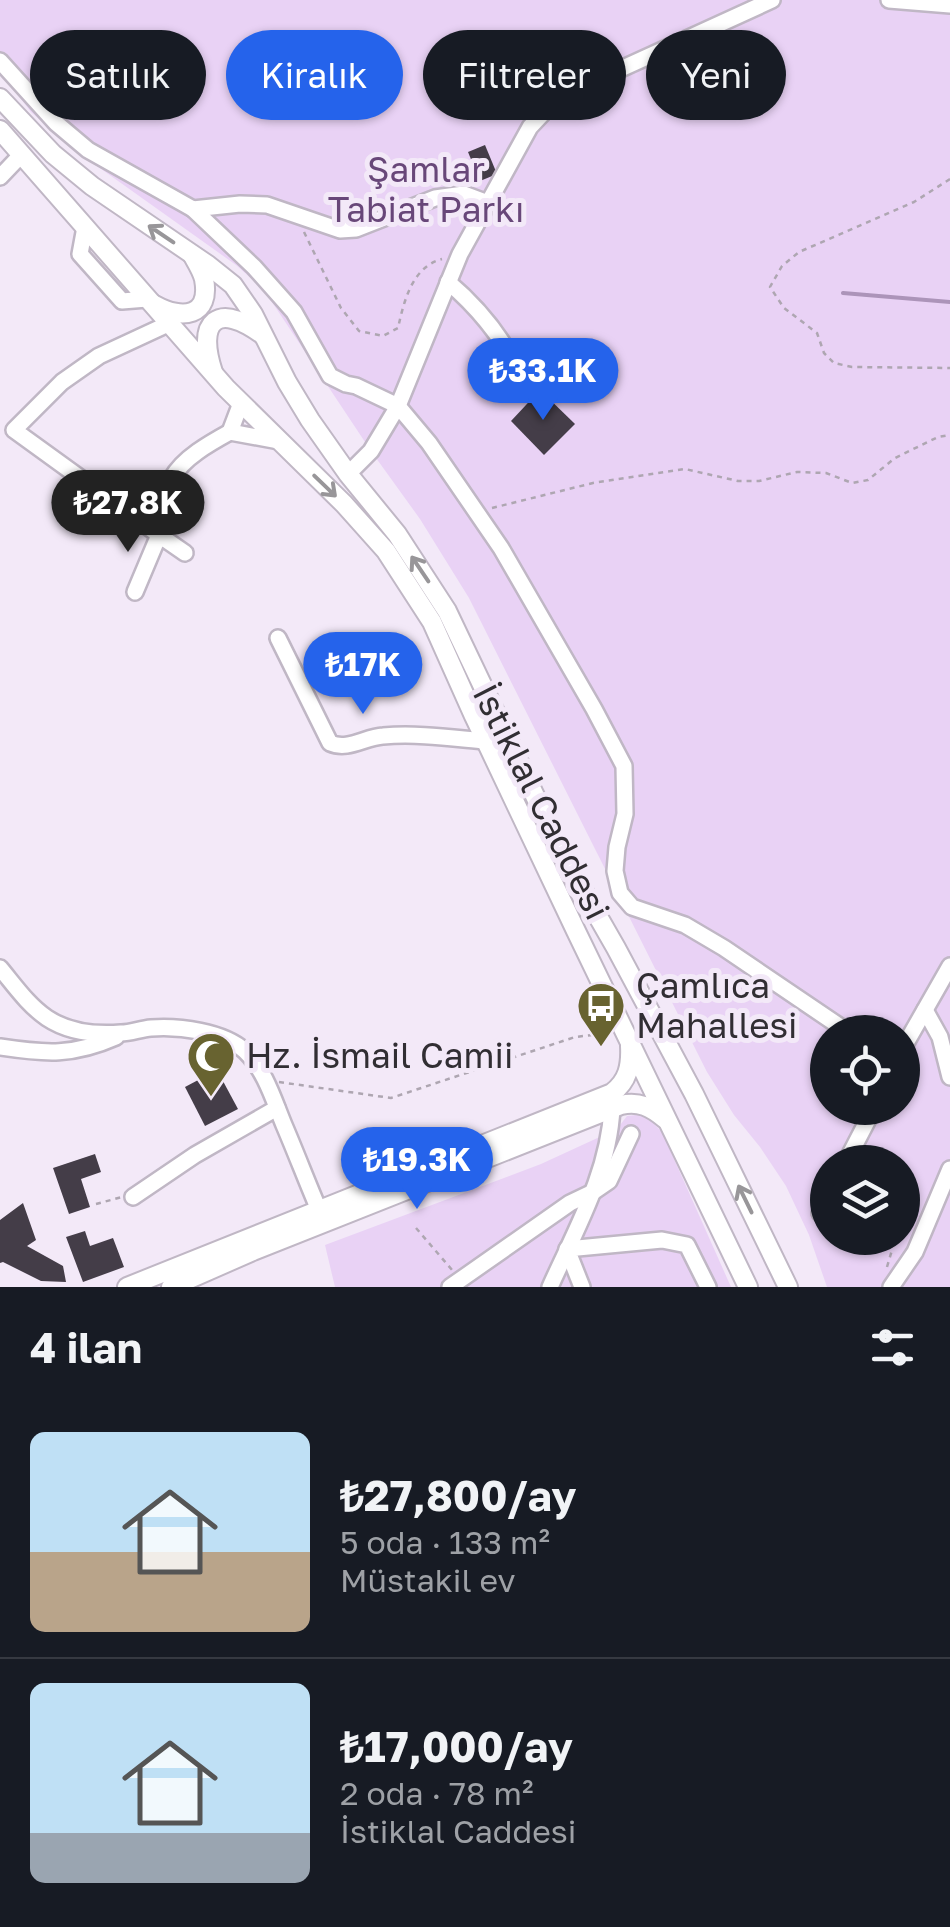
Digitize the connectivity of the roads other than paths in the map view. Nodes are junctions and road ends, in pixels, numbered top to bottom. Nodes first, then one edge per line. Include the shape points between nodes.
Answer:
1 (772, 0) edge
2 (889, 0) edge
3 (950, 5) edge
4 (0, 61) edge
5 (0, 98) edge
6 (0, 130) edge
7 (22, 154) junction
8 (0, 177) edge
9 (488, 203) junction
10 (194, 209) junction
11 (193, 256) junction
12 (448, 282) junction
13 (146, 299) junction
14 (168, 324) junction
15 (263, 336) junction
16 (214, 375) junction
17 (521, 375) dead end
18 (241, 404) junction
19 (398, 406) junction
20 (230, 432) junction
21 (279, 441) junction
22 (348, 474) junction
23 (160, 535) junction
24 (185, 554) dead end
25 (136, 592) dead end
26 (278, 638) dead end
27 (485, 740) junction
28 (950, 966) edge
29 (0, 968) edge
30 (925, 1010) junction
31 (823, 1015) edge
32 (920, 1019) edge
33 (124, 1034) junction
34 (630, 1041) junction
35 (0, 1047) edge
36 (950, 1078) edge
37 (624, 1081) junction
38 (632, 1102) junction
39 (276, 1108) junction
40 (612, 1108) junction
41 (668, 1121) junction
42 (632, 1134) dead end
43 (950, 1169) edge
44 (594, 1192) junction
45 (133, 1197) road end
46 (319, 1210) junction
47 (567, 1249) junction
48 (887, 1282) edge
49 (455, 1283) edge
50 (128, 1287) edge
51 (171, 1287) edge
52 (550, 1287) edge
53 (582, 1287) edge
54 (708, 1287) edge
55 (748, 1287) edge
56 (788, 1287) edge

1 - 9 street via 579,88 546,110
2 - 3 street
4 - 10 street via 88,150
11 -> 5 main road, İstiklal Caddesi via 92,186
6 - 7 main road, İstiklal Caddesi
7 - 8 street
7 - 13 main road, İstiklal Caddesi
9 - 10 street via 464,194 435,198 356,230 266,205
9 - 12 street
10 - 19 street via 294,312 330,376
11 - 13 main road via 204,275 198,308 177,315
11 - 15 main road, İstiklal Caddesi via 233,285
12 - 17 street via 506,346
12 - 19 street
13 - 14 main road, İstiklal Caddesi
14 - 16 main road, İstiklal Caddesi
14 - 23 street via 99,356 14,430
15 - 16 main road via 234,319 211,323 207,355
15 - 22 main road, İstiklal Caddesi
16 - 18 main road, İstiklal Caddesi
18 - 20 street
18 - 21 main road, İstiklal Caddesi
19 - 22 street
19 - 31 street via 510,564 624,766 625,814 615,871 620,893 632,907 724,948
20 - 21 street
20 - 23 street via 170,480
21 -> 27 main road, İstiklal Caddesi via 386,551 432,622
56 -> 22 main road, İstiklal Caddesi via 694,1094 565,859 447,610
23 - 24 street
23 - 25 street
26 - 27 street via 330,744 340,748 404,735
27 - 34 main road, İstiklal Caddesi
28 - 30 street
29 - 33 street via 50,1020 81,1032
30 - 32 street
30 - 36 street
33 - 35 street via 60,1053
33 - 39 street via 174,1028 230,1041 246,1052
34 - 37 main road
34 - 41 main road, İstiklal Caddesi
37 - 38 main road via 636,1085
37 - 46 main road via 612,1093
38 - 40 main road
38 - 41 main road
39 - 45 street
39 - 46 street
40 - 44 street
40 - 51 main road
41 - 55 main road, İstiklal Caddesi
42 - 44 street via 608,1181
43 - 48 street via 915,1252
44 - 47 street
44 - 49 street
46 - 50 main road
47 - 52 street
47 - 53 street
47 - 54 street via 662,1240 687,1244

